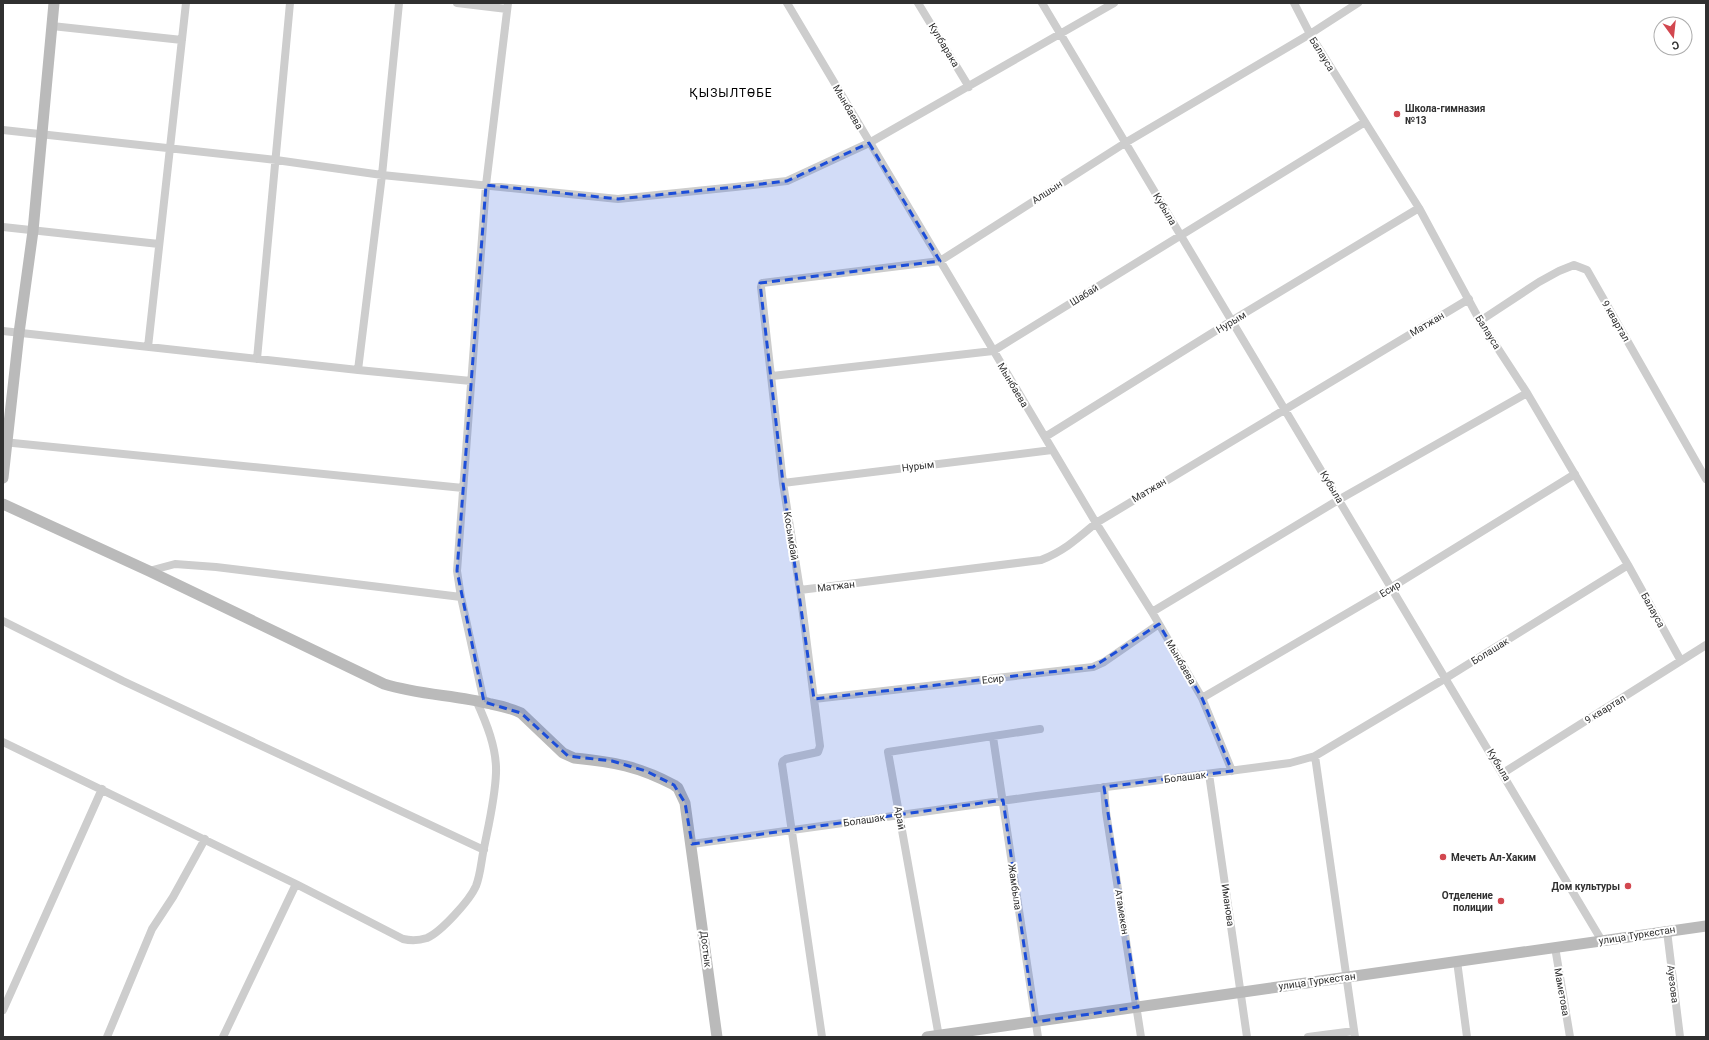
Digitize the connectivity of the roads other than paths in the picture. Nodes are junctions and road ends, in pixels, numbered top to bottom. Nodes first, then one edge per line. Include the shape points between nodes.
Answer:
1 (54, 3) edge
2 (186, 3) edge
3 (290, 3) edge
4 (399, 3) edge
5 (457, 3) edge
6 (787, 3) edge
7 (918, 3) edge
8 (1042, 3) edge
9 (1114, 3) edge
10 (1294, 3) edge
11 (1358, 3) edge
12 (508, 6) edge
13 (52, 26) junction
14 (1061, 34) junction
15 (1310, 34) junction
16 (182, 40) junction
17 (969, 87) junction
18 (1365, 122) junction
19 (3, 130) edge
20 (41, 135) junction
21 (869, 143) junction
22 (1125, 143) junction
23 (170, 149) junction
24 (276, 160) junction
25 (382, 175) junction
26 (486, 185) junction
27 (1419, 208) junction
28 (3, 227) edge
29 (32, 231) junction
30 (1181, 236) junction
31 (159, 244) junction
32 (940, 261) junction
33 (762, 283) joint
34 (1469, 299) junction
35 (1233, 320) junction
36 (1480, 321) junction
37 (3, 331) edge
38 (19, 333) junction
39 (148, 347) junction
40 (993, 351) junction
41 (257, 359) junction
42 (358, 370) junction
43 (772, 376) junction
44 (471, 381) junction
45 (1528, 393) junction
46 (1286, 408) junction
47 (1045, 437) junction
48 (5, 442) edge
49 (1052, 450) junction
50 (1575, 474) junction
51 (3, 478) edge
52 (1706, 479) edge
53 (783, 483) junction
54 (463, 488) junction
55 (1340, 499) junction
56 (3, 504) edge
57 (1096, 523) junction
58 (1628, 565) junction
59 (149, 571) junction
60 (1392, 588) junction
61 (800, 590) junction
62 (460, 597) junction
63 (1152, 612) junction
64 (3, 621) edge
65 (1159, 624) junction
66 (1706, 645) edge
67 (1681, 661) junction
68 (1446, 678) junction
69 (1202, 698) junction
70 (814, 699) junction
71 (480, 701) junction
72 (1040, 729) dead end
73 (993, 737) junction
74 (3, 743) edge
75 (1315, 756) junction
76 (1232, 771) junction
77 (1503, 772) junction
78 (1209, 774) junction
79 (1104, 787) junction
80 (102, 790) junction
81 (1003, 800) junction
82 (900, 815) junction
83 (792, 830) junction
84 (205, 839) junction
85 (692, 844) junction
86 (484, 850) junction
87 (296, 884) junction
88 (1706, 926) edge
89 (1667, 931) junction
90 (1602, 941) junction
91 (1555, 947) junction
92 (1457, 961) junction
93 (1346, 977) junction
94 (1240, 992) junction
95 (1138, 1007) junction
96 (3, 1010) edge
97 (1035, 1022) junction
98 (1354, 1034) edge
99 (939, 1036) edge
100 (107, 1037) edge
101 (223, 1037) edge
102 (717, 1037) edge
103 (822, 1037) edge
104 (927, 1037) edge
105 (1038, 1037) edge
106 (1141, 1037) edge
107 (1247, 1037) edge
108 (1308, 1037) edge
109 (1467, 1037) edge
110 (1570, 1037) edge
111 (1680, 1037) edge

1 - 13 street
2 - 16 street
3 - 24 street
4 - 25 street
5 - 12 street
6 - 21 street, Мынбаева
7 - 17 street, Кулбарака
8 - 14 street, Кубыла
9 - 14 street
10 - 15 street, Балауса
11 - 15 street, Алшын
12 - 26 street
13 - 16 street
13 - 20 street
14 - 17 street
14 - 22 street, Кубыла
15 - 18 street, Балауса
15 - 22 street, Алшын
16 - 23 street
17 - 21 street
18 - 27 street, Балауса
18 - 30 street, Шабай
19 - 20 street
20 - 23 street
20 - 29 street
21 - 26 street via 787,181 728,188 618,199
21 - 32 street, Мынбаева
22 - 30 street, Кубыла
22 - 32 street, Алшын
23 - 24 street
23 - 31 street
24 - 25 street
24 - 41 street
25 - 26 street
25 - 42 street
26 - 44 street
27 - 34 street, Балауса
27 - 35 street, Нурым
28 - 29 street
29 - 31 street
29 - 38 street
30 - 35 street, Кубыла
30 - 40 street, Шабай
31 - 39 street
32 - 33 street, Алшын
32 - 40 street, Мынбаева
33 - 43 street, Косымбай via 760,287
34 - 36 street, Балауса
34 - 46 street, Матжан
35 - 46 street, Кубыла
35 - 47 street, Нурым
36 - 45 street, Балауса
36 - 52 street, 9 квартал via 1559,271 1574,265 1587,270
37 - 38 street
38 - 39 street
38 - 48 street
39 - 41 street
40 - 43 street, Шабай
40 - 47 street, Мынбаева
41 - 42 street
42 - 44 street
43 - 53 street, Косымбай
44 - 54 street
45 - 50 street, Балауса
45 - 55 street
46 - 55 street, Кубыла
46 - 57 street, Матжан
47 - 49 street, Мынбаева
48 - 51 street
48 - 54 street
49 - 53 street, Нурым
49 - 57 street, Мынбаева
50 - 58 street, Балауса
50 - 60 street, Есир
53 - 61 street, Косымбай
54 - 62 street via 457,571
55 - 60 street, Кубыла
55 - 63 street
56 - 59 street, Достык
57 - 61 street, Матжан via 1069,546 1041,560
57 - 63 street, Мынбаева
58 - 67 street, Балауса
58 - 68 street, Болашак
59 - 62 street via 175,564
59 - 71 street, Достык via 384,684 398,689
60 - 68 street, Кубыла
60 - 69 street, Есир
61 - 70 street, Косымбай
62 - 71 street
63 - 65 street, Мынбаева
64 - 86 street via 130,684
65 - 69 street, Мынбаева
65 - 70 street, Есир via 1094,667
66 - 67 street, 9 квартал
67 - 77 street, 9 квартал
68 - 75 street, Болашак
68 - 77 street, Кубыла
69 - 76 street, Мынбаева
70 - 83 street, Косымбай via 820,750 783,761
71 - 85 street, Достык via 521,714 563,754 646,771 674,785 685,803
71 - 86 street via 495,758 496,772
72 - 73 street, Арай
73 - 81 street, Жамбыла
73 - 82 street, Арай via 888,752
74 - 80 street
75 - 76 street, Болашак via 1290,763
75 - 93 street
76 - 78 street, Болашак
77 - 90 street, Кубыла
78 - 79 street, Болашак
78 - 94 street, Иманова
79 - 81 street, Болашак
79 - 95 street, Атамекен
80 - 84 street
80 - 96 street
81 - 82 street, Болашак
81 - 97 street, Жамбыла
82 - 83 street, Болашак
82 - 99 street, Арай
83 - 85 street, Болашак
83 - 103 street
84 - 87 street
84 - 100 street via 173,898 152,929
85 - 102 street, Достык
86 - 87 street via 472,896 436,933 413,941 403,939
87 - 101 street
88 - 89 street, улица Туркестан
89 - 90 street, улица Туркестан
89 - 111 street, Ауезова
90 - 91 street, улица Туркестан
91 - 92 street, улица Туркестан
91 - 110 street, Маметова
92 - 93 street, улица Туркестан
92 - 109 street
93 - 94 street, улица Туркестан
93 - 98 street
94 - 95 street, улица Туркестан
94 - 107 street, Иманова
95 - 97 street, улица Туркестан
95 - 106 street, Атамекен
97 - 99 street, улица Туркестан
97 - 105 street, Жамбыла
98 - 108 street
99 - 104 street, улица Туркестан

